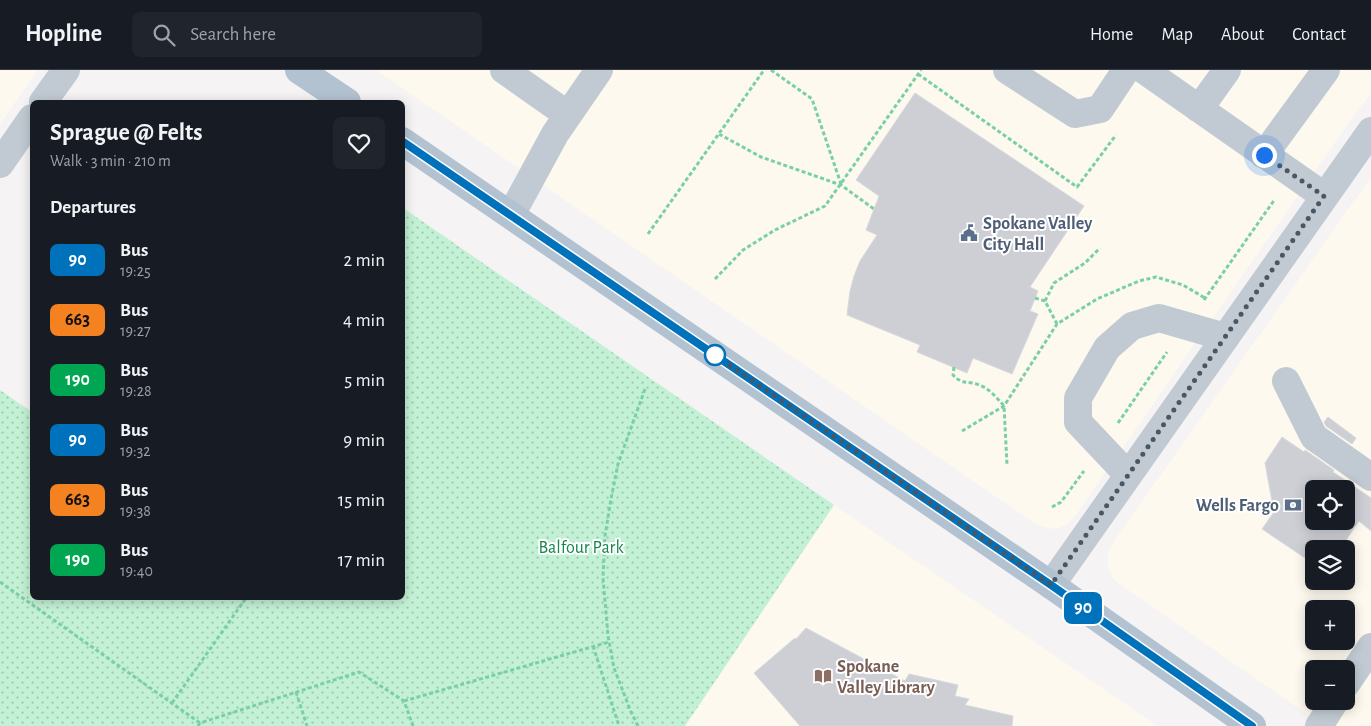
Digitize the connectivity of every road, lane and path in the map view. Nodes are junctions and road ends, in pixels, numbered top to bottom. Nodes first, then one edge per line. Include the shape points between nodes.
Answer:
1 (66, 70) edge
2 (299, 70) edge
3 (504, 70) edge
4 (599, 70) edge
5 (764, 70) edge
6 (771, 70) edge
7 (922, 70) edge
8 (1006, 70) edge
9 (1126, 70) edge
10 (1144, 70) edge
11 (1228, 70) edge
12 (1326, 70) edge
13 (918, 74) junction
14 (44, 100) edge
15 (344, 100) edge
16 (1199, 109) junction
17 (568, 115) junction
18 (30, 121) edge
19 (1120, 130) dead end
20 (1371, 131) edge
21 (719, 134) junction
22 (405, 143) edge
23 (1264, 155) junction
24 (0, 164) edge
25 (841, 184) junction
26 (1324, 196) junction
27 (874, 209) dead end
28 (511, 215) junction
29 (648, 234) dead end
30 (1100, 248) dead end
31 (715, 279) dead end
32 (1035, 298) dead end
33 (1205, 298) dead end
34 (1046, 301) junction
35 (1057, 324) junction
36 (1225, 337) junction
37 (954, 367) dead end
38 (1286, 382) dead end
39 (645, 390) dead end
40 (1004, 406) junction
41 (962, 431) dead end
42 (1007, 465) dead end
43 (1128, 475) junction
44 (1371, 477) edge
45 (0, 582) edge
46 (1051, 585) junction
47 (245, 600) edge
48 (609, 642) junction
49 (593, 646) junction
50 (1371, 647) edge
51 (1355, 671) edge
52 (296, 692) junction
53 (404, 700) junction
54 (172, 703) junction
55 (1329, 710) edge
56 (199, 724) edge
57 (307, 726) edge
58 (413, 726) edge
59 (619, 726) edge
60 (638, 726) edge
61 (1252, 726) edge
62 (1318, 726) edge

1 - 14 street
2 - 15 main road
3 - 17 street
4 - 17 street
5 - 21 path
6 - 25 path via 812,99
7 - 13 path
8 - 9 street via 1075,114 1100,109
10 - 16 street
11 - 16 street
12 - 23 street
13 - 19 path via 1078,187
13 - 25 path
16 - 23 street
17 - 28 street
18 - 24 street
20 - 26 street
21 - 25 path via 761,157
21 - 29 path
22 - 28 main road
23 - 26 street
25 - 27 path
25 - 31 path via 825,206 743,250
26 - 36 street
28 - 46 main road
30 - 34 path via 1084,263 1054,282
32 - 34 path
33 - 35 path via 1183,285 1156,277 1096,299
34 - 35 path
35 - 40 path
36 - 43 street
36 - 43 street via 1159,318 1132,326 1107,348 1078,398 1078,422
37 - 40 path via 953,375 959,381 980,385
38 - 44 street via 1314,437
39 - 48 path via 618,464 610,499 603,578
40 - 41 path
40 - 42 path
43 - 46 street
45 - 54 path
46 - 61 main road
47 - 54 path
48 - 49 path
48 - 60 path via 614,668
49 - 53 path
49 - 59 path
50 - 51 street
52 - 53 path via 359,672
52 - 56 path
52 - 57 path
53 - 58 path
54 - 56 path
55 - 62 street

